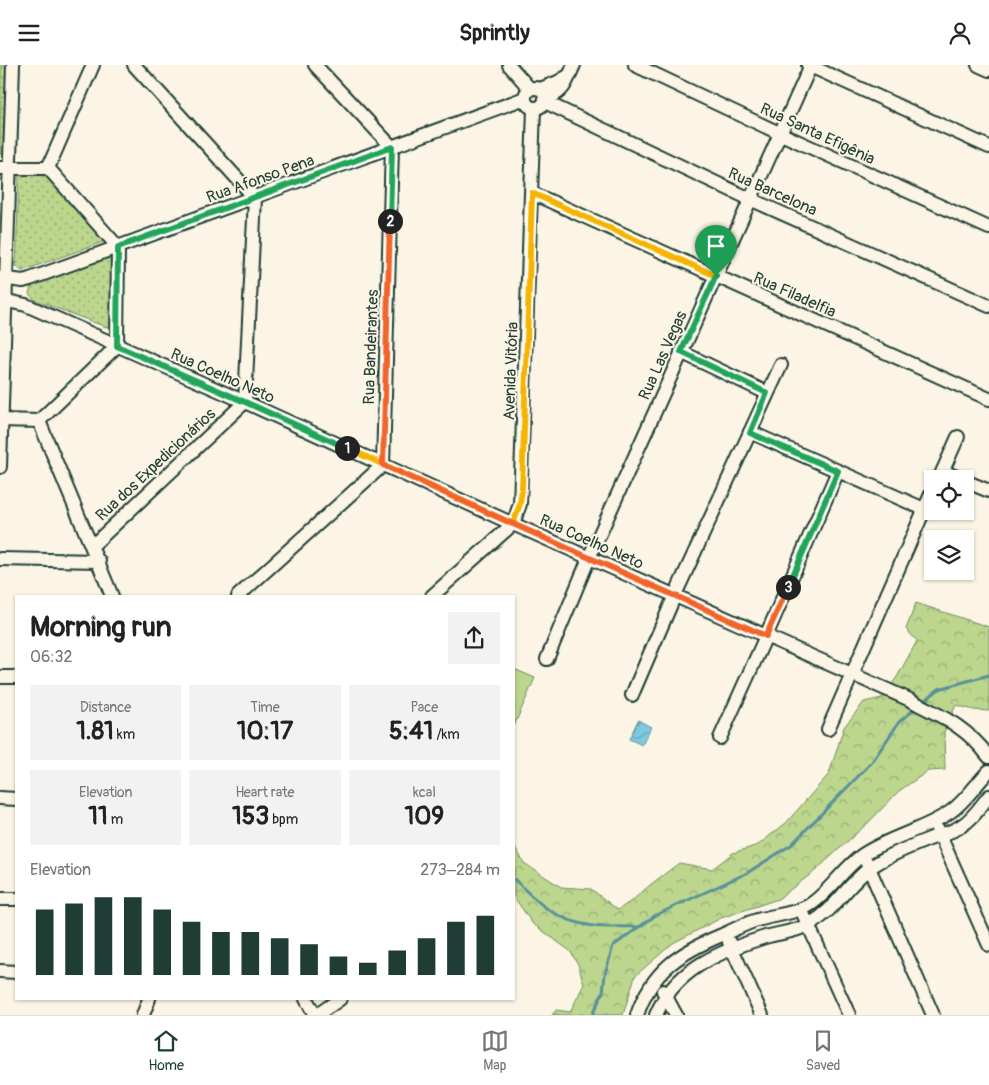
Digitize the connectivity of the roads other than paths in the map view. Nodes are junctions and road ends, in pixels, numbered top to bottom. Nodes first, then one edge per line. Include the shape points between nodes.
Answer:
1 (13, 65) edge
2 (93, 65) edge
3 (134, 65) edge
4 (315, 65) edge
5 (509, 65) edge
6 (635, 65) edge
7 (810, 65) edge
8 (978, 65) edge
9 (572, 70) edge
10 (989, 70) edge
11 (537, 98) junction
12 (779, 133) junction
13 (392, 147) junction
14 (989, 147) edge
15 (4, 168) edge
16 (48, 168) junction
17 (532, 193) junction
18 (255, 198) junction
19 (750, 199) junction
20 (989, 228) edge
21 (118, 247) junction
22 (716, 276) junction
23 (3, 279) edge
24 (3, 303) edge
25 (989, 306) edge
26 (117, 346) junction
27 (681, 352) junction
28 (781, 365) dead end
29 (767, 393) junction
30 (989, 399) edge
31 (245, 402) junction
32 (1, 420) edge
33 (39, 421) junction
34 (750, 433) junction
35 (958, 437) dead end
36 (383, 465) junction
37 (0, 467) edge
38 (943, 470) edge
39 (838, 471) junction
40 (974, 485) edge
41 (989, 491) edge
42 (924, 509) joint
43 (513, 524) junction
44 (92, 546) junction
45 (589, 558) junction
46 (0, 559) edge
47 (99, 561) junction
48 (112, 595) edge
49 (239, 595) edge
50 (433, 595) edge
51 (676, 595) junction
52 (766, 636) junction
53 (547, 659) dead end
54 (852, 676) junction
55 (0, 677) edge
56 (15, 677) edge
57 (632, 695) dead end
58 (828, 729) dead end
59 (720, 738) dead end
60 (989, 757) edge
61 (989, 771) edge
62 (989, 796) edge
63 (0, 798) edge
64 (15, 799) edge
65 (934, 821) junction
66 (940, 835) junction
67 (863, 854) junction
68 (870, 868) junction
69 (0, 899) edge
70 (15, 899) edge
71 (801, 909) junction
72 (809, 925) junction
73 (725, 933) junction
74 (989, 945) edge
75 (733, 949) junction
76 (0, 971) edge
77 (15, 972) edge
78 (656, 979) junction
79 (666, 994) junction
80 (149, 1000) edge
81 (307, 1000) edge
82 (338, 1000) edge
83 (143, 1015) edge
84 (316, 1015) edge
85 (637, 1015) edge
86 (656, 1015) edge
87 (676, 1015) edge
88 (762, 1015) edge
89 (849, 1015) edge
90 (933, 1015) edge

1 - 15 street
2 - 16 street
3 - 18 street
4 - 13 street
5 - 11 street
6 - 12 street, Rua Santa Efigênia
7 - 12 street, Rua Las Vegas
7 - 14 street
8 - 10 street
9 - 11 street, Rua Afonso Pena
11 - 13 street, Rua Afonso Pena
11 - 17 street, Avenida Vitória
11 - 19 street, Rua Barcelona
12 - 19 street, Rua Las Vegas
12 - 20 street, Rua Santa Efigênia
13 - 18 street, Rua Afonso Pena
13 - 36 street, Rua Bandeirantes
15 - 16 street
15 - 23 street
16 - 21 street
17 - 22 street, Rua Filadelfia
17 - 43 street, Avenida Vitória via 522,488
18 - 21 street, Rua Afonso Pena
18 - 31 street
19 - 22 street, Rua Las Vegas
19 - 25 street, Rua Barcelona
21 - 23 street, Rua Afonso Pena via 23,281
21 - 26 street
22 - 27 street, Rua Las Vegas
22 - 30 street, Rua Filadelfia
23 - 24 street
24 - 26 street, Rua Coelho Neto via 26,305
24 - 32 street
26 - 31 street, Rua Coelho Neto
26 - 33 street
27 - 29 street
27 - 45 street, Rua Las Vegas
28 - 29 street
29 - 34 street
31 - 36 street, Rua Coelho Neto
31 - 44 street, Rua dos Expedicionários
32 - 33 street
32 - 37 street
33 - 44 street
34 - 39 street
34 - 51 street
35 - 38 street
36 - 43 street, Rua Coelho Neto
36 - 49 street
39 - 42 street
39 - 52 street
40 - 41 street
42 - 54 street
43 - 45 street, Rua Coelho Neto
43 - 50 street
44 - 47 street
45 - 51 street, Rua Coelho Neto
45 - 53 street, Rua Las Vegas
46 - 47 street
47 - 48 street
51 - 52 street, Rua Coelho Neto
51 - 57 street
52 - 54 street, Rua Coelho Neto
52 - 59 street
54 - 58 street
54 - 60 street, Rua Coelho Neto via 908,699 964,729
55 - 56 street
61 - 65 street via 956,808
62 - 66 street via 967,822
63 - 64 street
65 - 66 street
65 - 67 street
66 - 68 street
66 - 74 street
67 - 68 street
67 - 71 street via 819,897
68 - 72 street via 831,909
68 - 90 street
69 - 70 street
71 - 72 street
71 - 73 street
72 - 75 street
72 - 89 street
73 - 75 street
73 - 78 street via 682,954
75 - 79 street via 692,969
75 - 88 street
76 - 77 street
78 - 79 street
78 - 85 street
79 - 86 street
79 - 87 street
80 - 83 street
81 - 84 street
82 - 84 street

